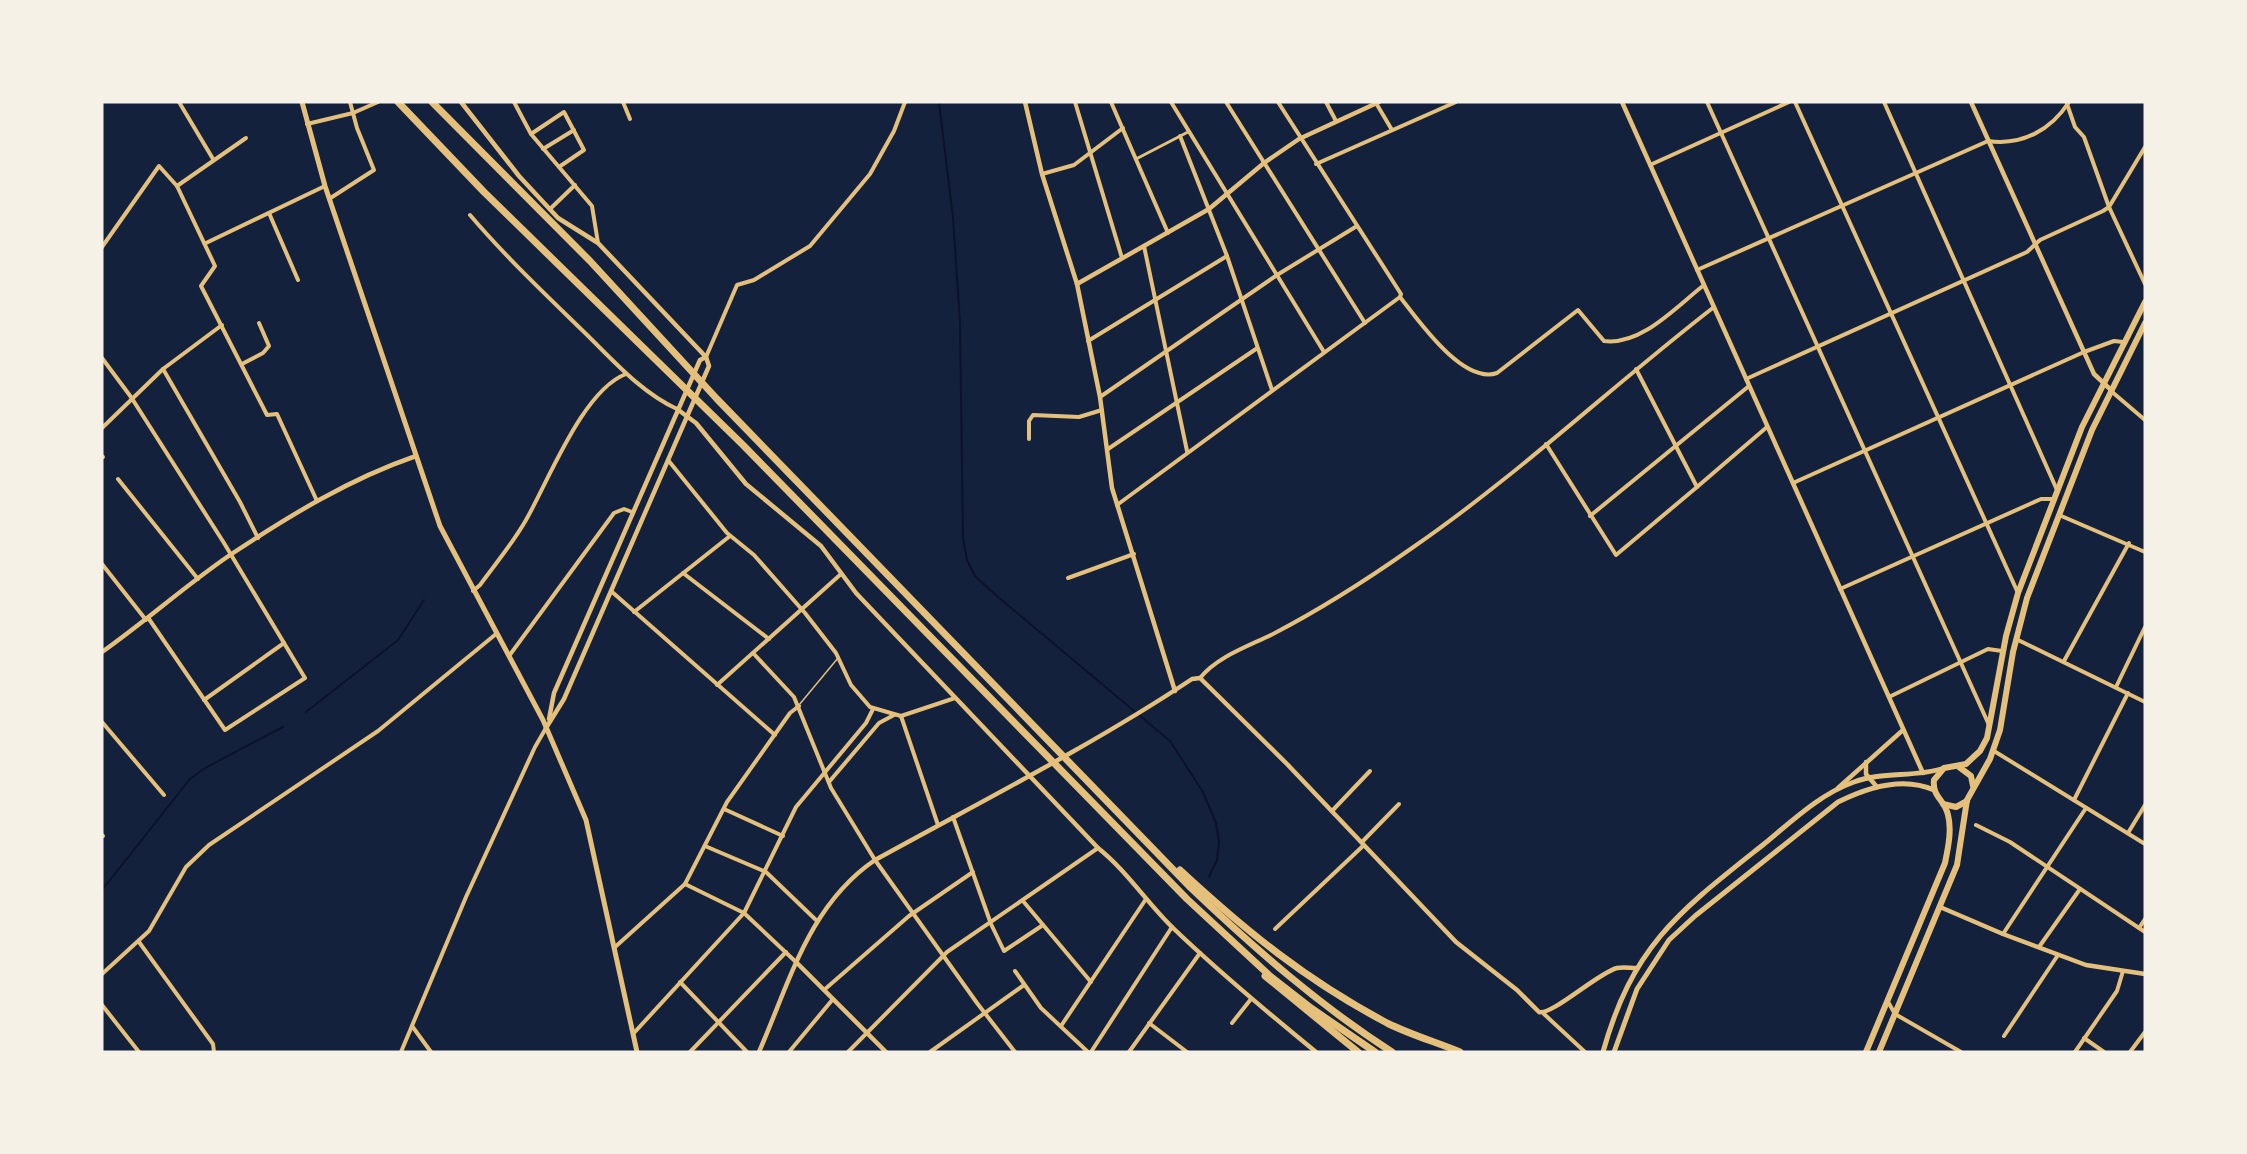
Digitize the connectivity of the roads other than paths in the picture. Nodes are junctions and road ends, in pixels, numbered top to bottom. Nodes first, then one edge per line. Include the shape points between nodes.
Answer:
1 (179, 102) edge
2 (302, 102) edge
3 (350, 102) edge
4 (379, 102) edge
5 (432, 102) edge
6 (461, 102) edge
7 (514, 102) edge
8 (623, 102) edge
9 (905, 102) edge
10 (1025, 102) edge
11 (1075, 102) edge
12 (1171, 102) edge
13 (1226, 102) edge
14 (1278, 102) edge
15 (1326, 102) edge
16 (1377, 102) edge
17 (1456, 102) edge
18 (1622, 102) edge
19 (1707, 102) edge
20 (1788, 102) edge
21 (1795, 102) edge
22 (1884, 102) edge
23 (1971, 102) edge
24 (398, 103) edge
25 (1113, 103) edge
26 (2067, 103) edge
27 (353, 113) junction
28 (630, 119) dead end
29 (1336, 122) junction
30 (307, 124) junction
31 (1123, 128) junction
32 (574, 130) junction
33 (1392, 130) junction
34 (1188, 132) junction
35 (1721, 132) junction
36 (531, 134) junction
37 (1180, 136) junction
38 (246, 138) dead end
39 (1299, 139) junction
40 (1988, 141) junction
41 (2145, 147) edge
42 (543, 149) junction
43 (1091, 152) junction
44 (213, 159) junction
45 (1136, 159) junction
46 (1264, 163) junction
47 (1316, 164) junction
48 (1650, 165) junction
49 (559, 167) junction
50 (1916, 173) junction
51 (1042, 174) junction
52 (575, 185) junction
53 (177, 186) junction
54 (325, 186) junction
55 (1227, 195) junction
56 (329, 199) junction
57 (1842, 205) junction
58 (2109, 207) junction
59 (550, 209) junction
60 (1209, 210) junction
61 (269, 213) junction
62 (470, 215) dead end
63 (1357, 226) junction
64 (1168, 233) junction
65 (1769, 238) junction
66 (206, 243) junction
67 (598, 243) junction
68 (2034, 245) junction
69 (1144, 246) junction
70 (102, 247) edge
71 (1318, 249) junction
72 (1227, 256) junction
73 (1122, 258) junction
74 (1697, 270) junction
75 (1277, 275) junction
76 (298, 280) dead end
77 (1963, 280) junction
78 (1077, 284) junction
79 (2145, 284) edge
80 (1704, 285) junction
81 (1400, 297) junction
82 (1155, 300) junction
83 (1242, 300) junction
84 (2145, 302) edge
85 (1714, 308) junction
86 (1892, 314) junction
87 (259, 323) dead end
88 (1365, 323) junction
89 (2145, 323) edge
90 (222, 325) junction
91 (1088, 341) junction
92 (2123, 342) junction
93 (1817, 346) junction
94 (1257, 349) junction
95 (1167, 351) junction
96 (1324, 352) junction
97 (2084, 352) junction
98 (705, 357) junction
99 (102, 358) edge
100 (242, 364) junction
101 (163, 369) junction
102 (1636, 369) junction
103 (626, 374) junction
104 (1746, 379) junction
105 (2103, 383) junction
106 (1749, 386) junction
107 (2011, 387) junction
108 (1272, 390) junction
109 (2111, 390) junction
110 (131, 397) junction
111 (1100, 397) junction
112 (1177, 402) junction
113 (678, 407) junction
114 (1102, 410) junction
115 (689, 414) junction
116 (1939, 419) junction
117 (2145, 420) edge
118 (1767, 427) junction
119 (102, 428) edge
120 (1029, 439) dead end
121 (1546, 444) junction
122 (1677, 446) junction
123 (1108, 449) junction
124 (1187, 451) junction
125 (1865, 451) junction
126 (416, 456) junction
127 (668, 460) junction
128 (118, 478) dead end
129 (1793, 483) junction
130 (1696, 486) junction
131 (2057, 491) junction
132 (2054, 499) junction
133 (317, 501) junction
134 (1117, 505) junction
135 (632, 512) junction
136 (2059, 515) junction
137 (1590, 516) junction
138 (1986, 523) junction
139 (730, 536) junction
140 (258, 538) junction
141 (2129, 543) junction
142 (2145, 552) edge
143 (1134, 554) junction
144 (230, 556) junction
145 (1913, 557) junction
146 (102, 564) edge
147 (682, 573) junction
148 (842, 574) junction
149 (1068, 578) dead end
150 (198, 580) junction
151 (1840, 589) junction
152 (472, 591) junction
153 (610, 591) junction
154 (2018, 593) junction
155 (802, 609) junction
156 (634, 612) junction
157 (148, 620) junction
158 (2145, 627) edge
159 (496, 634) junction
160 (769, 639) junction
161 (2016, 639) junction
162 (284, 643) junction
163 (2003, 651) junction
164 (102, 652) edge
165 (753, 653) junction
166 (508, 657) junction
167 (838, 657) junction
168 (2064, 661) junction
169 (1961, 663) junction
170 (1200, 678) junction
171 (717, 685) junction
172 (2116, 687) junction
173 (1175, 691) junction
174 (2128, 693) junction
175 (1889, 697) junction
176 (955, 698) junction
177 (204, 700) junction
178 (2145, 702) edge
179 (799, 706) junction
180 (873, 709) junction
181 (894, 715) junction
182 (870, 716) junction
183 (901, 716) junction
184 (102, 722) edge
185 (879, 723) junction
186 (548, 725) junction
187 (1990, 729) junction
188 (1904, 730) junction
189 (775, 735) junction
190 (1994, 751) junction
191 (1868, 759) junction
192 (1958, 766) junction
193 (1944, 768) junction
194 (1370, 771) dead end
195 (824, 772) junction
196 (1923, 773) junction
197 (1029, 776) junction
198 (1868, 777) junction
199 (829, 782) junction
200 (1877, 787) junction
201 (1973, 787) junction
202 (1836, 789) junction
203 (1934, 790) junction
204 (164, 795) dead end
205 (1967, 800) junction
206 (2074, 800) junction
207 (1399, 804) dead end
208 (1943, 804) junction
209 (2145, 805) edge
210 (724, 808) junction
211 (2086, 808) junction
212 (1331, 812) junction
213 (952, 817) junction
214 (938, 825) junction
215 (1976, 825) dead end
216 (2128, 833) junction
217 (783, 836) junction
218 (1147, 840) junction
219 (1363, 843) junction
220 (2145, 844) edge
221 (705, 846) junction
222 (1098, 848) junction
223 (875, 860) junction
224 (2048, 867) junction
225 (766, 872) junction
226 (973, 872) junction
227 (685, 884) junction
228 (2080, 889) junction
229 (1146, 899) junction
230 (1023, 901) junction
231 (1940, 907) junction
232 (744, 913) junction
233 (913, 913) junction
234 (2145, 919) edge
235 (816, 920) junction
236 (991, 924) junction
237 (1043, 925) junction
238 (1172, 927) junction
239 (2139, 928) junction
240 (1275, 929) dead end
241 (2145, 932) edge
242 (2003, 934) junction
243 (1230, 940) junction
244 (139, 942) junction
245 (2039, 947) junction
246 (613, 948) junction
247 (786, 952) junction
248 (1200, 952) junction
249 (2058, 954) junction
250 (943, 957) junction
251 (798, 964) junction
252 (1636, 968) junction
253 (1015, 971) dead end
254 (2123, 971) junction
255 (102, 974) edge
256 (2145, 974) edge
257 (680, 982) junction
258 (1091, 982) junction
259 (1023, 985) junction
260 (824, 990) junction
261 (833, 999) junction
262 (1251, 999) junction
263 (1887, 1000) junction
264 (102, 1005) edge
265 (983, 1011) junction
266 (1544, 1014) junction
267 (1895, 1014) junction
268 (719, 1023) junction
269 (1149, 1023) junction
270 (1232, 1023) dead end
271 (411, 1026) junction
272 (1061, 1026) junction
273 (2145, 1032) edge
274 (867, 1033) junction
275 (633, 1034) junction
276 (2004, 1036) dead end
277 (2084, 1038) junction
278 (139, 1052) edge
279 (214, 1052) edge
280 (400, 1052) edge
281 (431, 1052) edge
282 (637, 1052) edge
283 (690, 1052) edge
284 (747, 1052) edge
285 (759, 1052) edge
286 (789, 1052) edge
287 (848, 1052) edge
288 (886, 1052) edge
289 (930, 1052) edge
290 (1015, 1052) edge
291 (1089, 1052) edge
292 (1129, 1052) edge
293 (1187, 1052) edge
294 (1316, 1052) edge
295 (1358, 1052) edge
296 (1375, 1052) edge
297 (1392, 1052) edge
298 (1460, 1052) edge
299 (1585, 1052) edge
300 (1603, 1052) edge
301 (1614, 1052) edge
302 (1866, 1052) edge
303 (1879, 1052) edge
304 (1961, 1052) edge
305 (2075, 1052) edge
306 (2104, 1052) edge
307 (2130, 1052) edge

1 - 44 street
2 - 30 main road
3 - 27 street
4 - 27 street
5 - 218 highway via 590,261 913,603
6 - 59 street
7 - 36 street
8 - 28 street
9 - 98 street via 870,174 810,246 754,280 737,285
10 - 51 street
11 - 43 street
12 - 34 street
13 - 46 street
14 - 39 street
15 - 29 street
16 - 29 street
16 - 33 street
17 - 33 street
18 - 48 street
19 - 35 street
20 - 35 street
21 - 57 street
22 - 50 street
23 - 40 street
24 - 243 highway via 736,437
25 - 31 street
26 - 40 street via 2056,120 2041,132 2003,143
26 - 58 street via 2075,127 2084,137
27 - 30 street
27 - 56 street via 374,170
29 - 39 street
30 - 54 main road
31 - 43 street
31 - 45 street
32 - 36 street via 564,112
32 - 42 street
32 - 49 street via 584,150
33 - 47 street
34 - 37 street
34 - 55 street
35 - 48 street
35 - 65 street
36 - 42 street
37 - 45 street
37 - 60 street
38 - 44 street
39 - 46 street
39 - 47 street
40 - 50 street
40 - 68 street
41 - 58 street
42 - 49 street
43 - 51 street via 1074,165
43 - 73 street
44 - 53 street
45 - 64 street
46 - 55 street
46 - 71 street
47 - 63 street
48 - 74 street
49 - 52 street
50 - 57 street
50 - 77 street
51 - 78 street
52 - 59 street
52 - 67 street via 592,206
53 - 66 street
53 - 70 street via 159,166
54 - 56 main road
54 - 61 street
55 - 60 street
55 - 75 street
56 - 126 main road
57 - 65 street
57 - 86 street
58 - 68 street
58 - 79 street
59 - 67 street via 568,226
60 - 64 street
60 - 72 street
61 - 66 street
61 - 76 street
62 - 103 street via 515,267
63 - 71 street
63 - 81 street
64 - 69 street
65 - 74 street
65 - 93 street
66 - 90 street via 215,270 201,286
67 - 98 street
68 - 77 street via 2027,252
68 - 97 street
69 - 73 street
69 - 82 street
71 - 75 street
71 - 88 street
72 - 82 street
72 - 83 street
73 - 78 street
74 - 80 street
75 - 83 street
75 - 96 street
77 - 86 street
77 - 107 street
78 - 91 street
80 - 81 street via 1635,337 1619,343 1604,341 1578,310 1497,373 1485,375 1470,370 1442,348
80 - 85 street
81 - 88 street
82 - 91 street
82 - 95 street
83 - 94 street
83 - 95 street
84 - 92 main road
85 - 102 street
85 - 104 street
86 - 93 street
86 - 116 street
87 - 100 street via 268,349
88 - 96 street
89 - 109 main road
90 - 100 street
90 - 101 street
91 - 111 street
92 - 97 street via 2114,341
92 - 105 main road
93 - 104 street
93 - 125 street
94 - 108 street
94 - 112 street
95 - 111 street
95 - 112 street
96 - 108 street
97 - 105 street
97 - 107 street
98 - 113 street
98 - 115 street via 709,366
99 - 110 street
100 - 133 street via 267,414 277,414
101 - 110 street
101 - 140 street
102 - 121 street
102 - 122 street
103 - 113 street via 664,404
103 - 152 street via 608,385 575,428 525,521
104 - 106 street
105 - 109 street
105 - 131 main road
106 - 118 street
106 - 122 street
107 - 116 street
107 - 131 street
108 - 124 street
109 - 117 street
109 - 136 main road
110 - 119 street
110 - 144 street
111 - 114 street
112 - 123 street
112 - 124 street
113 - 115 street
113 - 135 street
114 - 120 street via 1079,417 1033,415
114 - 123 street
115 - 127 street
115 - 148 street via 737,476 814,539
116 - 125 street
116 - 138 street
118 - 129 street
118 - 130 street
121 - 137 street
121 - 170 street via 1413,548 1327,603 1241,648
122 - 130 street
122 - 137 street
123 - 134 street
124 - 134 street
125 - 129 street
125 - 145 street
126 - 133 street via 357,478
126 - 152 main road via 440,526
127 - 139 street
127 - 153 street
128 - 150 street
129 - 151 street
130 - 137 street via 1616,555
131 - 132 main road
132 - 138 street via 2041,499
132 - 154 main road
133 - 140 street
134 - 143 street
135 - 166 street via 624,509 615,513
135 - 186 street via 554,693
136 - 141 street
136 - 161 main road via 2027,598
138 - 145 street
138 - 154 street
139 - 147 street
139 - 155 street via 760,561
140 - 144 street
141 - 142 street
141 - 168 street
143 - 149 street
143 - 173 street
144 - 150 street
144 - 162 street
145 - 151 street
145 - 169 street
146 - 157 street
147 - 156 street
147 - 160 street
148 - 155 street
148 - 176 street
150 - 157 street
151 - 175 street
152 - 159 main road
153 - 156 street
153 - 186 street via 564,699
154 - 163 main road
155 - 160 street
155 - 167 street
156 - 171 street
157 - 164 street
157 - 177 street
158 - 172 street
159 - 166 main road
159 - 244 street via 378,731 209,845 186,867
160 - 165 street
161 - 168 street
161 - 190 main road
162 - 177 street
162 - 177 street via 305,675 225,730
163 - 169 street via 1988,649
163 - 187 main road
165 - 171 street
165 - 179 street
166 - 186 main road
167 - 179 lane
167 - 180 street via 851,685
168 - 172 street
169 - 175 street
169 - 187 street
170 - 173 street
170 - 212 street
171 - 189 street
172 - 174 street
173 - 197 street
174 - 178 street
174 - 206 street
175 - 188 street
176 - 183 street
176 - 197 street
179 - 189 street
179 - 195 street
180 - 181 street
180 - 182 street
181 - 183 street
181 - 185 street
182 - 185 street
182 - 195 street
183 - 214 street
184 - 204 street
185 - 199 street
186 - 246 main road via 586,820
186 - 271 street via 534,747
187 - 192 main road via 1980,751
188 - 191 street
188 - 196 street
189 - 210 street
190 - 201 main road
190 - 206 street
191 - 198 street via 1864,768
191 - 202 street
192 - 193 main road
192 - 201 main road via 1971,776
193 - 196 main road
193 - 203 main road via 1935,777
194 - 212 street
195 - 199 street
195 - 217 street via 796,807
196 - 198 main road
197 - 213 street
197 - 222 street
198 - 200 street
198 - 202 main road
199 - 223 street
200 - 203 main road via 1911,785
200 - 301 main road via 1851,795 1825,811 1669,939 1636,989
201 - 205 main road
202 - 252 main road via 1687,906
203 - 208 main road
205 - 208 main road via 1956,807
205 - 231 main road via 1957,865
206 - 211 street
207 - 219 street
208 - 263 main road via 1950,832 1945,863
209 - 216 street
210 - 217 street
210 - 221 street
211 - 216 street
211 - 224 street
212 - 219 street
213 - 214 street
213 - 226 street
214 - 223 street
215 - 224 street
216 - 220 street
217 - 225 street
218 - 297 highway via 1244,938 1303,988
218 - 298 highway via 1230,918 1313,980 1388,1023
219 - 240 street
219 - 266 street via 1456,942
221 - 225 street
221 - 227 street
222 - 229 street
222 - 230 street
223 - 233 street
223 - 235 street via 841,888
224 - 228 street
224 - 242 street
225 - 232 street
225 - 235 street
226 - 233 street
226 - 236 street
227 - 232 street
227 - 246 street
228 - 239 street
228 - 245 street
229 - 238 street
229 - 258 street
230 - 236 street
230 - 237 street
231 - 242 street
231 - 267 main road
232 - 247 street
232 - 257 street
233 - 250 street
233 - 260 street
234 - 239 street
235 - 251 street
236 - 237 street via 1004,951
236 - 250 street
237 - 258 street
238 - 248 street
238 - 291 street
239 - 241 street
242 - 245 street
243 - 295 highway via 1274,986
243 - 296 highway via 1311,1008
244 - 255 street
244 - 279 street via 213,1044
245 - 249 street
246 - 275 main road
247 - 251 street
247 - 268 street
248 - 262 street
248 - 269 street
249 - 254 street via 2096,968
249 - 276 street
250 - 265 street
250 - 274 street
251 - 260 street
251 - 285 street
252 - 266 street via 1616,968
252 - 300 main road via 1618,1004
253 - 259 street
254 - 256 street
254 - 277 street via 2117,991
257 - 268 street
257 - 275 street
258 - 272 street
259 - 265 street
259 - 272 street
260 - 261 street
261 - 274 street
261 - 286 street
262 - 270 street
262 - 294 street
263 - 267 street
263 - 302 main road
264 - 278 street
265 - 289 street
265 - 290 street
266 - 299 street
267 - 303 main road
267 - 304 street
268 - 283 street
268 - 284 street
269 - 292 street
269 - 293 street
271 - 280 street
271 - 281 street
272 - 291 street
273 - 307 street
274 - 287 street
274 - 288 street
275 - 282 main road
277 - 305 street
277 - 306 street

